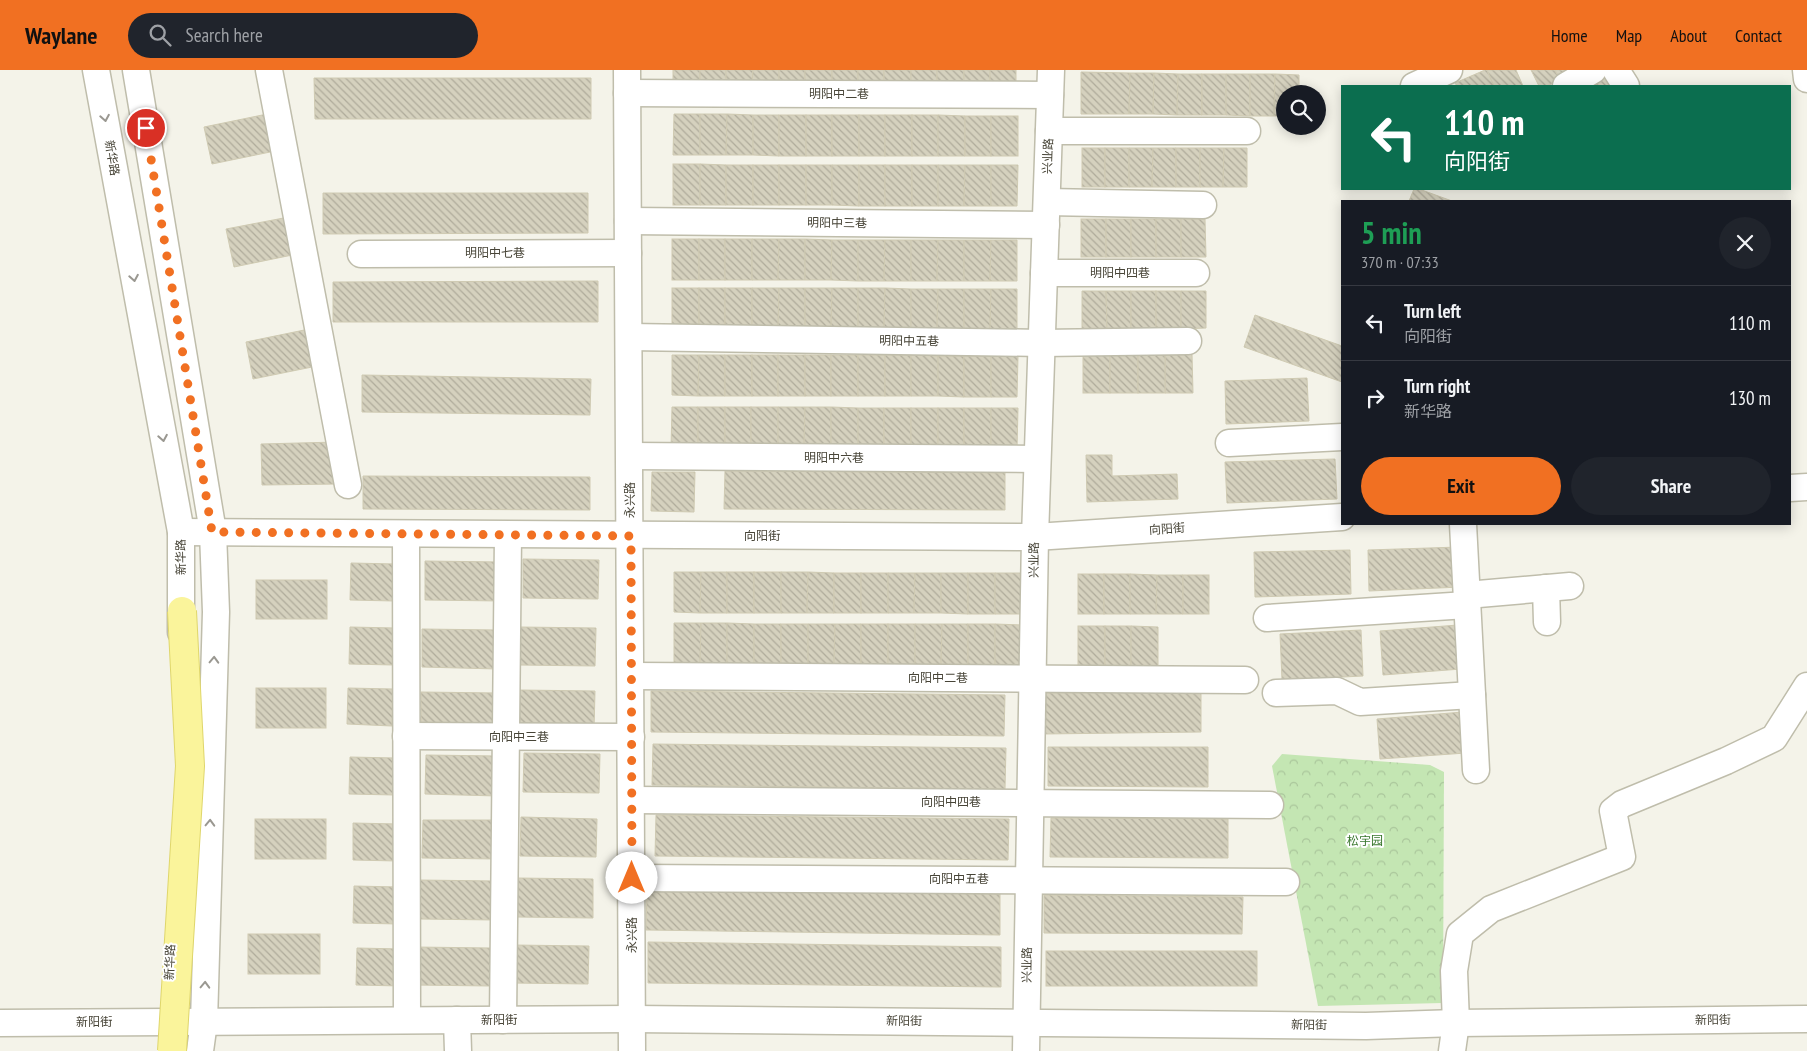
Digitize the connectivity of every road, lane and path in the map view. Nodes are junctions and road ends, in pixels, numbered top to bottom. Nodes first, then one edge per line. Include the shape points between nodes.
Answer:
1 (96, 70) edge
2 (136, 70) edge
3 (269, 70) edge
4 (1449, 70) edge
5 (1593, 70) edge
6 (1616, 70) edge
7 (1806, 70) edge
8 (1807, 79) edge
9 (627, 82) edge
10 (1051, 83) edge
11 (1416, 85) edge
12 (1568, 85) edge
13 (1625, 85) edge
14 (1049, 131) junction
15 (1247, 131) dead end
16 (1203, 206) dead end
17 (1046, 214) junction
18 (628, 221) junction
19 (628, 253) junction
20 (361, 254) dead end
21 (1044, 273) junction
22 (1196, 273) dead end
23 (629, 338) junction
24 (1188, 341) dead end
25 (1042, 343) junction
26 (1341, 437) edge
27 (1229, 443) dead end
28 (630, 456) junction
29 (1038, 459) junction
30 (348, 485) dead end
31 (1807, 487) edge
32 (1791, 488) edge
33 (1341, 517) edge
34 (1463, 525) edge
35 (181, 532) junction
36 (212, 532) junction
37 (406, 534) junction
38 (508, 535) junction
39 (631, 536) junction
40 (1035, 537) junction
41 (1467, 600) junction
42 (182, 611) junction
43 (1267, 618) dead end
44 (1547, 622) dead end
45 (631, 676) junction
46 (1032, 678) junction
47 (1245, 680) dead end
48 (1807, 686) edge
49 (1276, 693) dead end
50 (1472, 695) junction
51 (406, 736) junction
52 (506, 737) junction
53 (631, 737) junction
54 (1476, 770) dead end
55 (632, 800) junction
56 (1030, 802) junction
57 (1270, 805) dead end
58 (632, 878) junction
59 (1029, 880) junction
60 (1286, 882) dead end
61 (1807, 1018) edge
62 (632, 1019) junction
63 (407, 1020) junction
64 (458, 1020) junction
65 (503, 1020) junction
66 (168, 1022) junction
67 (204, 1022) junction
68 (1026, 1022) junction
69 (0, 1023) edge
70 (1456, 1023) junction
71 (164, 1051) edge
72 (172, 1051) edge
73 (200, 1051) edge
74 (458, 1051) edge
75 (632, 1051) edge
76 (1026, 1051) edge
77 (1452, 1051) edge

1 -> 35 street, 新华路
2 - 36 street
3 - 30 street
4 - 11 street
5 - 12 street
6 - 13 street
7 - 8 street
9 - 10 street, 明阳中二巷
9 - 18 street, 永兴路
10 - 14 street, 兴业路
14 - 15 street
14 - 17 street, 兴业路
16 - 17 street, 明阳中三巷
17 - 18 street, 明阳中三巷
17 - 21 street, 兴业路
18 - 19 street, 永兴路
19 - 20 street, 明阳中七巷
19 - 23 street, 永兴路
21 - 22 street, 明阳中四巷
21 - 25 street, 兴业路
23 - 25 street, 明阳中五巷
23 - 28 street, 永兴路
24 - 25 street, 明阳中五巷
25 - 29 street, 兴业路
26 - 27 street
28 - 29 street, 明阳中六巷
28 - 39 street, 永兴路
29 - 40 street, 兴业路
31 - 32 street
33 - 40 street, 向阳街
34 - 41 street
35 - 36 street, 向阳街
35 - 42 street, 新华路
36 - 37 street, 向阳街
67 -> 36 street via 216,612
37 - 38 street, 向阳街
37 - 51 street
38 - 39 street, 向阳街
38 - 52 street
39 - 40 street, 向阳街
39 - 45 street, 永兴路
40 - 46 street, 兴业路
41 - 43 street
41 - 44 street via 1558,587
41 - 50 street
42 - 66 street, 新华路
42 - 72 main road, bridge via 190,766
45 - 46 street, 向阳中二巷
45 - 53 street, 永兴路
46 - 47 street, 向阳中二巷
46 - 56 street, 兴业路
48 - 70 street via 1774,738 1622,804 1613,811 1622,857 1492,908 1460,934 1454,971
49 - 50 street via 1337,691 1360,702
50 - 54 street
51 - 52 street, 向阳中三巷
51 - 63 street
52 - 53 street, 向阳中三巷
52 - 65 street
53 - 55 street, 永兴路
55 - 56 street, 向阳中四巷
55 - 58 street, 永兴路
56 - 57 street, 向阳中四巷
56 - 59 street, 兴业路
58 - 59 street, 向阳中五巷
58 - 62 street, 永兴路
59 - 60 street, 向阳中五巷
59 - 68 street, 兴业路
61 - 70 street, 新阳街
62 - 65 street, 新阳街
62 - 68 street, 新阳街
62 - 75 street, 永兴路
63 - 64 street, 新阳街
63 - 67 street, 新阳街
64 - 65 street, 新阳街
64 - 74 street
66 - 67 street, 新阳街
66 - 69 street, 新阳街
66 - 71 street, 新华路
67 - 73 street
68 - 70 street, 新阳街 via 1366,1026
68 - 76 street, 兴业路
70 - 77 street

